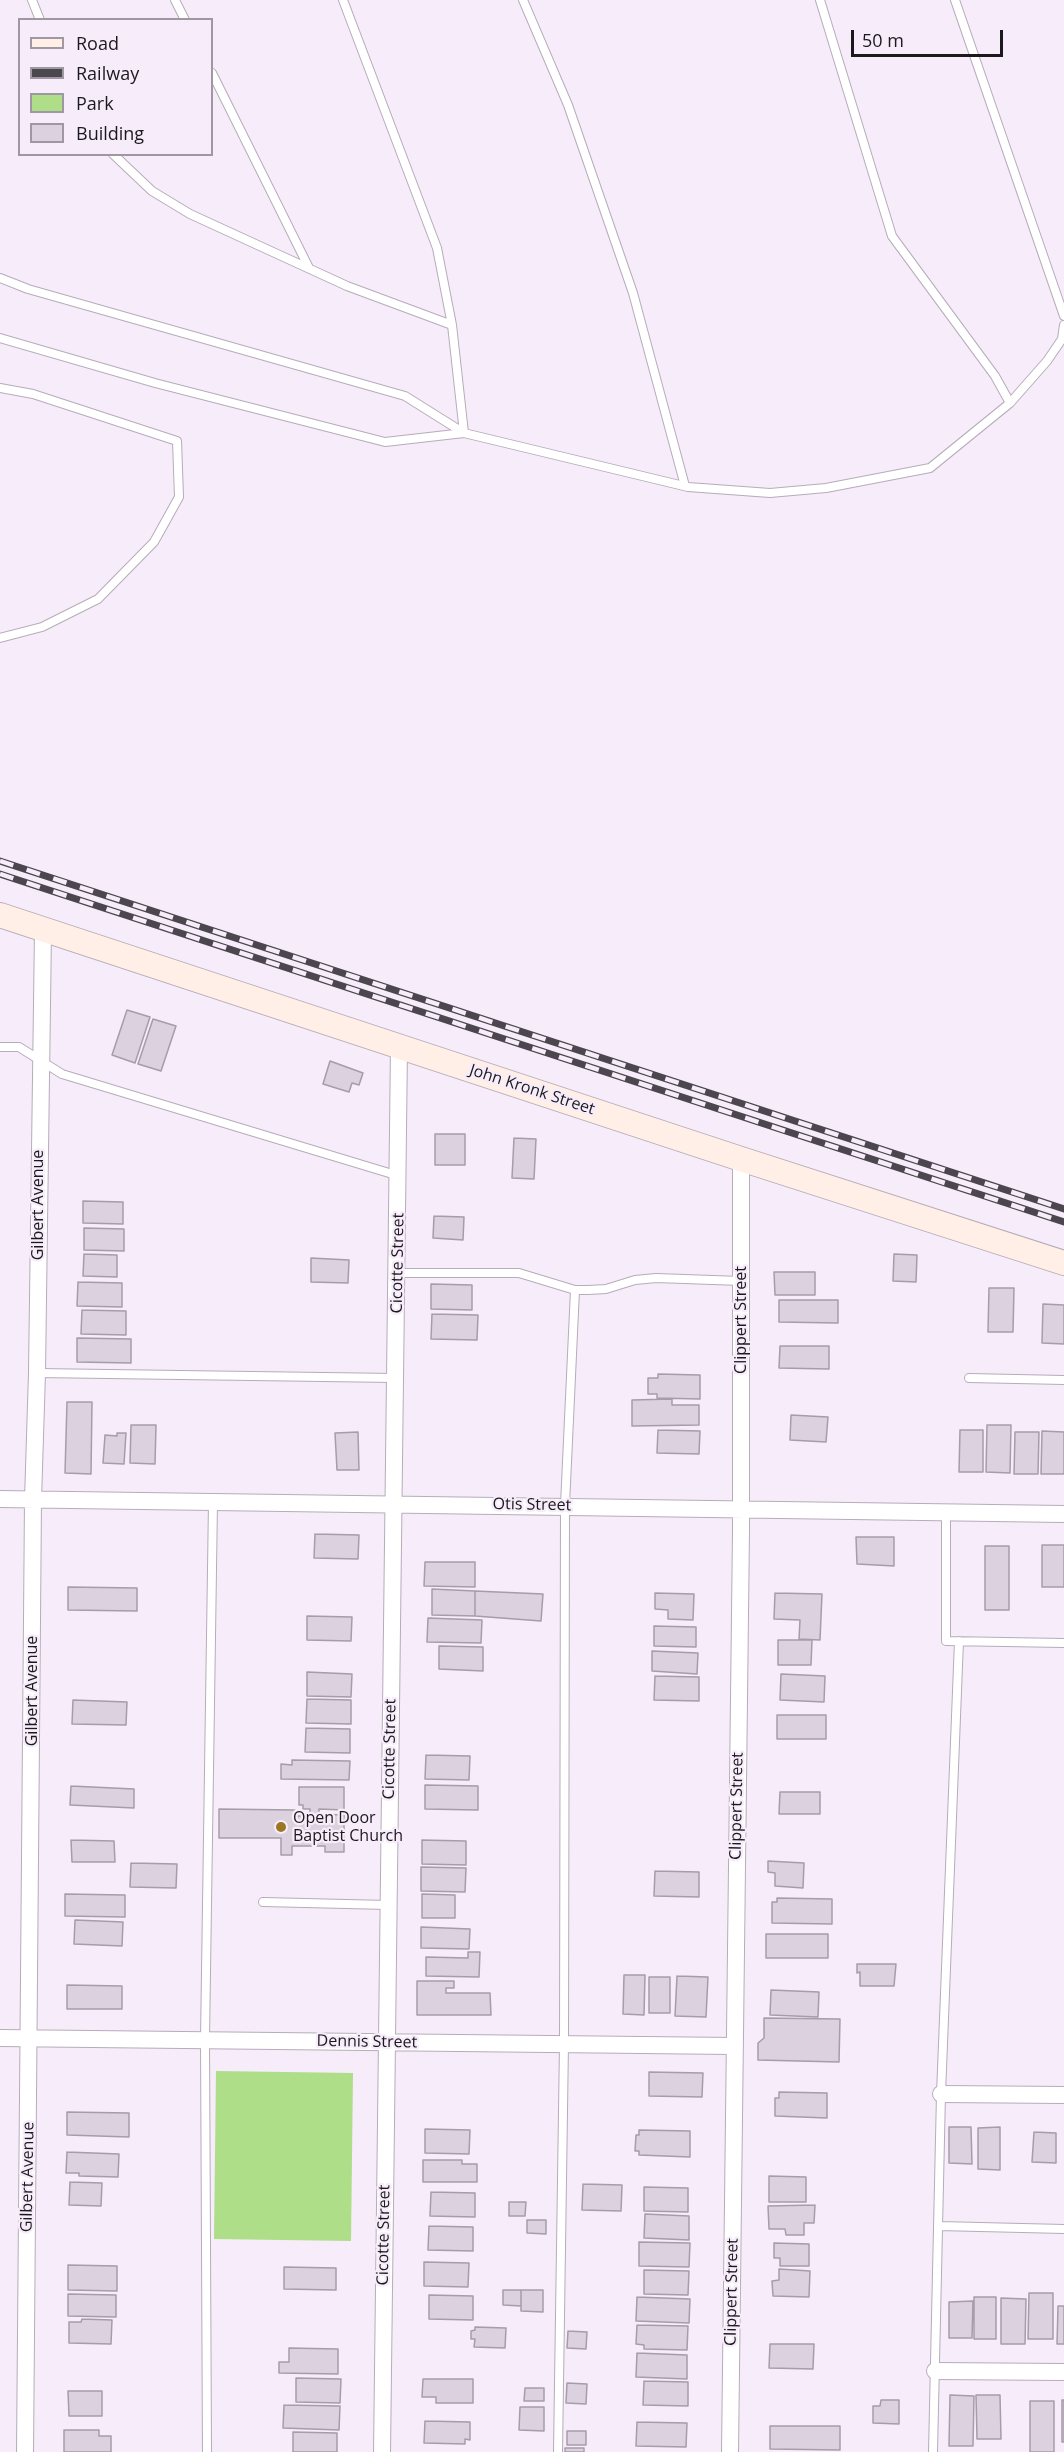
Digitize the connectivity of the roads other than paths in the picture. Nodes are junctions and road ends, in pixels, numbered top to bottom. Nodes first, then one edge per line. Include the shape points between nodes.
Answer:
1 (32, 0) edge
2 (175, 0) edge
3 (344, 0) edge
4 (523, 0) edge
5 (820, 0) edge
6 (955, 0) edge
7 (39, 18) edge
8 (184, 18) edge
9 (213, 75) edge
10 (116, 156) edge
11 (309, 269) junction
12 (0, 278) edge
13 (1064, 316) edge
14 (452, 325) junction
15 (1064, 325) edge
16 (0, 338) edge
17 (0, 388) edge
18 (1010, 403) junction
19 (464, 433) junction
20 (685, 486) junction
21 (0, 638) edge
22 (0, 915) edge
23 (43, 930) junction
24 (0, 1047) edge
25 (399, 1047) junction
26 (39, 1061) junction
27 (741, 1159) junction
28 (399, 1176) junction
29 (1064, 1263) edge
30 (398, 1273) junction
31 (741, 1281) junction
32 (575, 1290) junction
33 (37, 1373) junction
34 (396, 1378) junction
35 (969, 1378) dead end
36 (1064, 1380) edge
37 (0, 1499) edge
38 (33, 1500) junction
39 (213, 1502) junction
40 (393, 1505) junction
41 (565, 1505) junction
42 (741, 1509) junction
43 (946, 1512) junction
44 (1064, 1514) edge
45 (959, 1641) junction
46 (1064, 1642) edge
47 (263, 1902) dead end
48 (388, 1905) junction
49 (0, 2038) edge
50 (30, 2039) junction
51 (205, 2039) junction
52 (387, 2043) junction
53 (564, 2043) junction
54 (734, 2046) junction
55 (941, 2094) junction
56 (1064, 2096) edge
57 (938, 2226) junction
58 (1064, 2229) edge
59 (935, 2371) junction
60 (1064, 2372) edge
61 (25, 2452) edge
62 (207, 2452) edge
63 (382, 2452) edge
64 (558, 2452) edge
65 (730, 2452) edge
66 (933, 2452) edge

1 - 7 lane
2 - 8 lane
3 - 14 lane via 437,248
4 - 20 lane via 568,105 633,293
5 - 18 lane via 892,236 995,376
6 - 13 lane
9 - 11 lane
10 - 11 lane via 152,191 190,214
11 - 14 lane
12 - 19 lane via 405,396
14 - 19 lane
15 - 18 lane via 1062,339 1047,362
16 - 19 lane via 155,383 385,442
17 - 21 lane via 33,394 177,441 179,497 154,543 98,599 42,627
18 - 20 lane via 930,468 826,488 770,493
19 - 20 lane
22 - 23 street, John Kronk Street
23 - 25 street, John Kronk Street
23 - 26 street, Gilbert Avenue
24 - 26 lane via 19,1047
25 - 27 street, John Kronk Street
25 - 28 street, Cicotte Street
26 - 28 lane via 62,1074
26 - 33 street, Gilbert Avenue
27 - 29 street, John Kronk Street
27 - 31 street, Clippert Street
28 - 30 street, Cicotte Street
30 - 32 lane via 519,1273
30 - 34 street, Cicotte Street
31 - 32 lane via 656,1278 606,1289
31 - 42 street, Clippert Street
32 - 41 lane
33 - 34 lane
33 - 38 street, Gilbert Avenue
34 - 40 street, Cicotte Street
35 - 36 lane
37 - 38 street, Otis Street
38 - 39 street, Otis Street
38 - 50 street, Gilbert Avenue
39 - 40 street, Otis Street
39 - 51 lane
40 - 41 street, Otis Street
40 - 48 street, Cicotte Street
41 - 42 street, Otis Street
41 - 53 lane
42 - 43 street, Otis Street
42 - 54 street, Clippert Street
43 - 44 street, Otis Street
43 - 45 lane via 946,1641
45 - 46 lane
45 - 55 lane
47 - 48 lane
48 - 52 street, Cicotte Street
49 - 50 street, Dennis Street
50 - 51 street, Dennis Street
50 - 61 street, Gilbert Avenue
51 - 52 street, Dennis Street
51 - 62 lane
52 - 53 street, Dennis Street
52 - 63 street, Cicotte Street
53 - 54 street, Dennis Street
53 - 64 lane
54 - 65 street, Clippert Street
55 - 56 street
55 - 57 lane
57 - 58 lane
57 - 59 lane
59 - 60 street
59 - 66 lane

